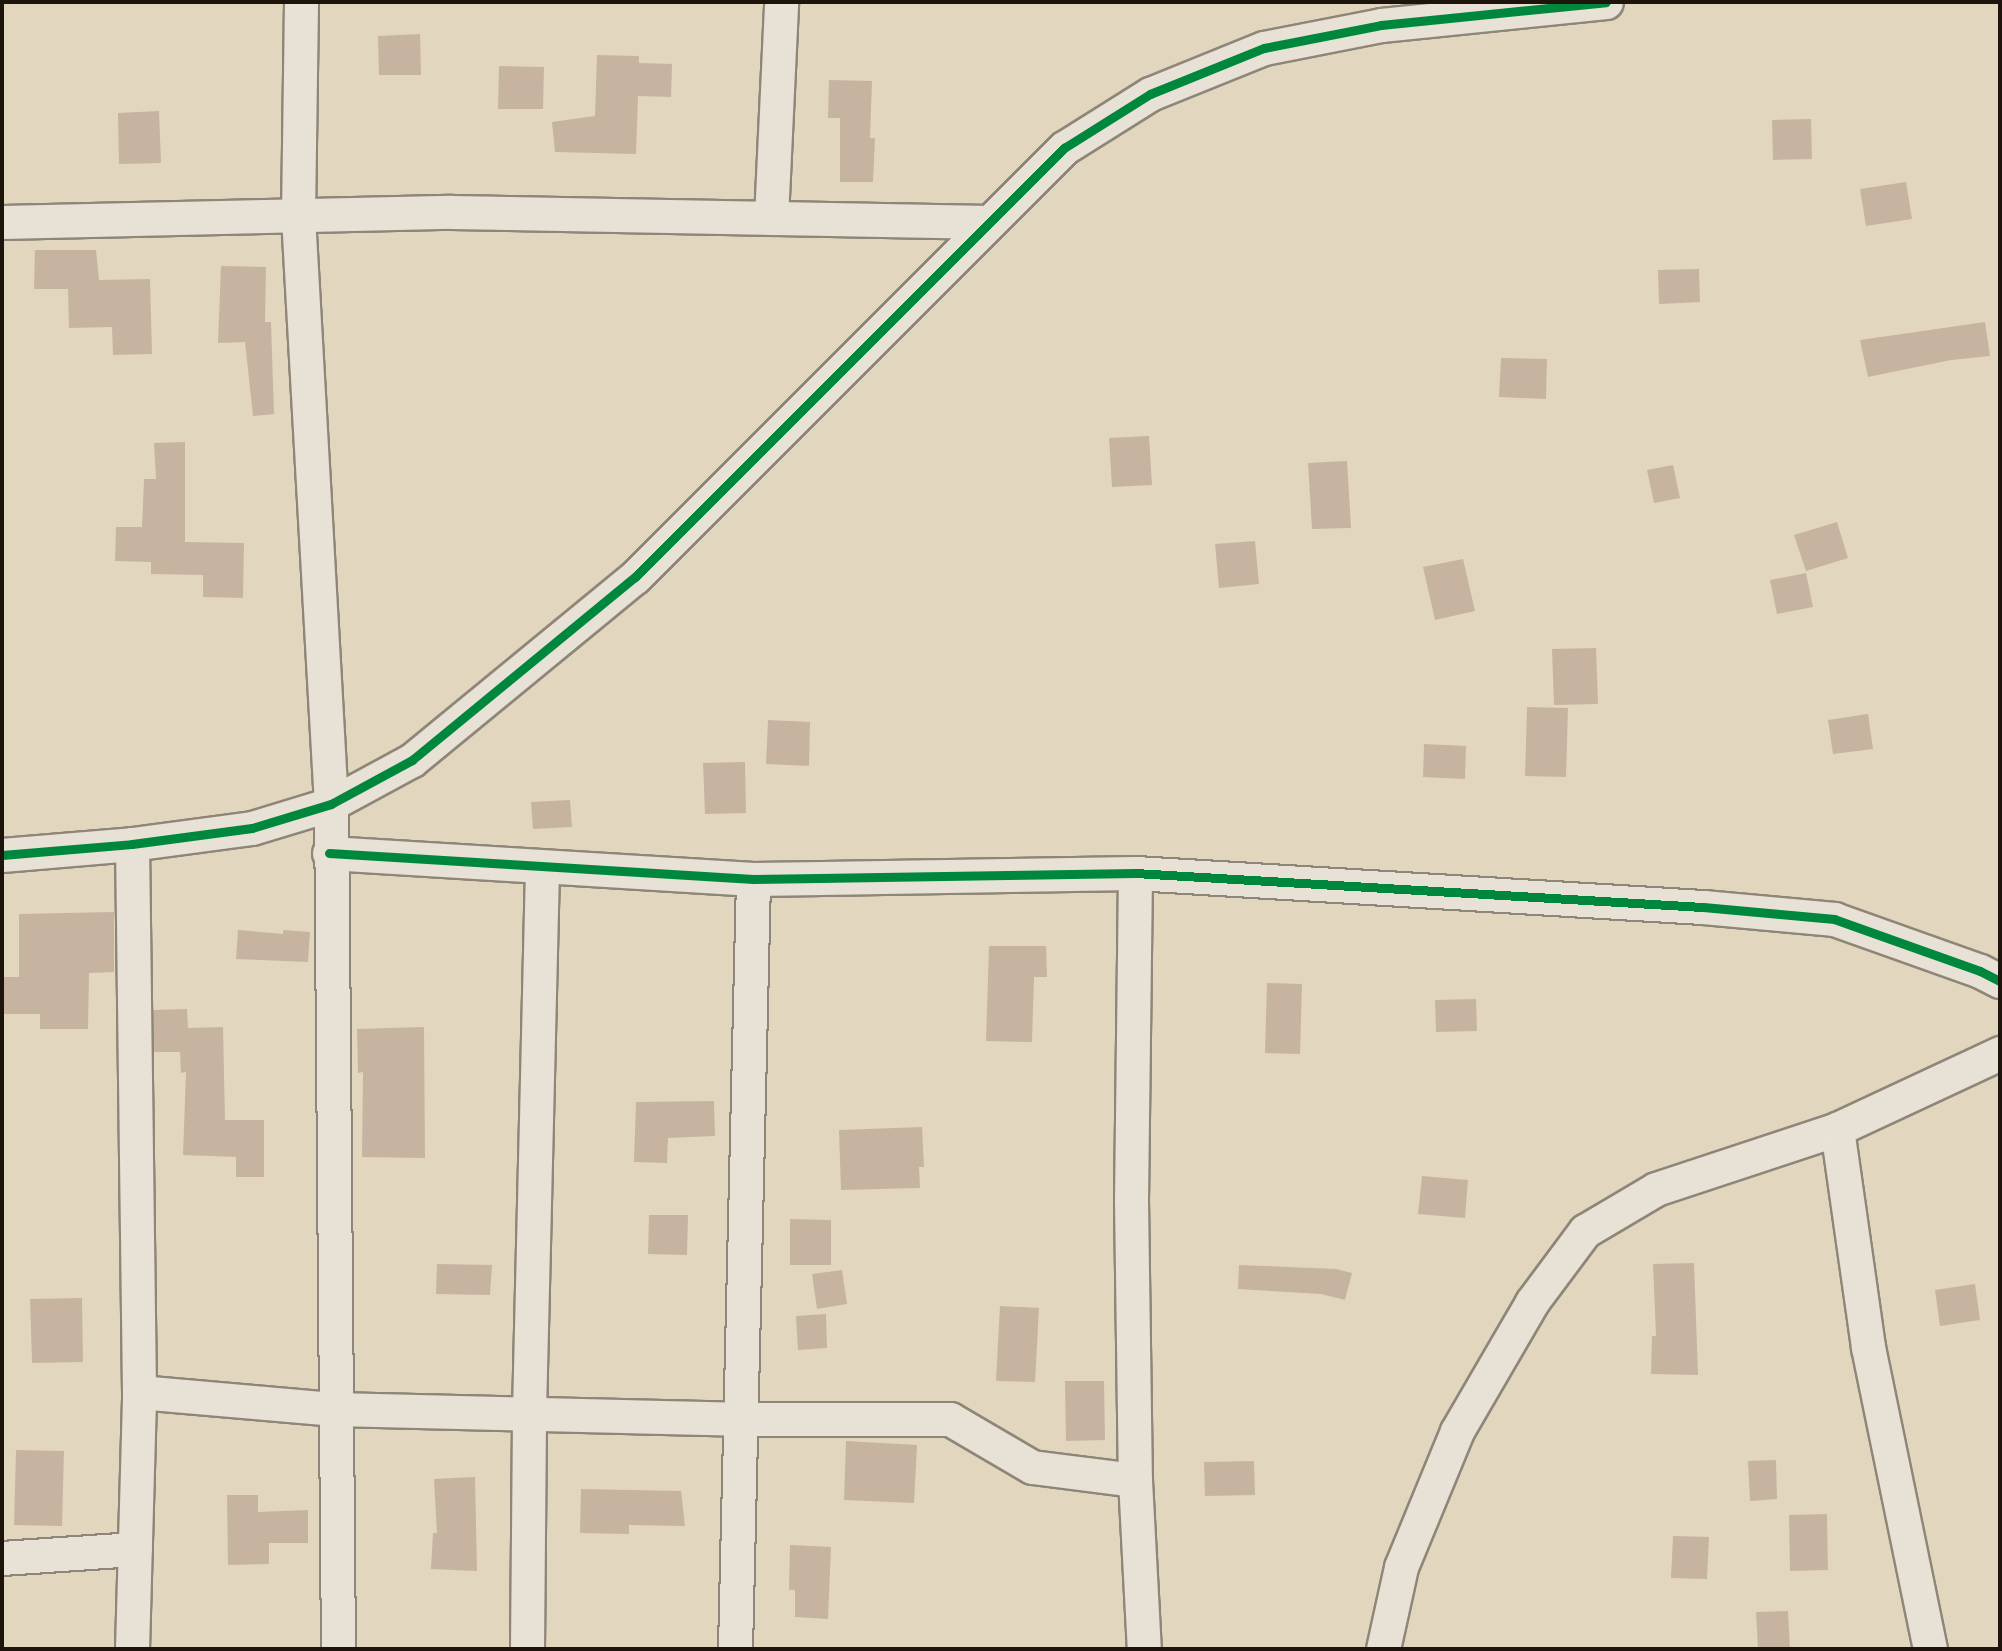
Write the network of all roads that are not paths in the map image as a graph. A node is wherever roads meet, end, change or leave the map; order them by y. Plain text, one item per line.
1 (301, 2) edge
2 (781, 2) edge
3 (1606, 2) edge
4 (298, 216) junction
5 (771, 218) junction
6 (2, 222) edge
7 (990, 222) junction
8 (331, 804) junction
9 (132, 844) junction
10 (329, 853) junction
11 (2, 855) edge
12 (542, 869) junction
13 (1135, 873) junction
14 (752, 879) junction
15 (2000, 981) edge
16 (2000, 1053) edge
17 (1837, 1129) junction
18 (139, 1392) junction
19 (335, 1409) junction
20 (529, 1412) junction
21 (738, 1419) junction
22 (1135, 1480) junction
23 (135, 1549) junction
24 (2, 1558) edge
25 (132, 1649) edge
26 (338, 1649) edge
27 (527, 1649) edge
28 (735, 1649) edge
29 (1144, 1649) edge
30 (1383, 1649) edge
31 (1930, 1649) edge

1 - 4 street
2 - 5 street
3 - 7 street
4 - 5 street
4 - 6 street
4 - 8 street
5 - 7 street
7 - 8 street
8 - 9 street
8 - 10 street
9 - 11 street
9 - 18 street
10 - 12 street
10 - 19 street
12 - 14 street
12 - 20 street
13 - 14 street
13 - 15 street
13 - 22 street
14 - 21 street
16 - 17 street
17 - 30 street
17 - 31 street
18 - 19 street
18 - 23 street
19 - 20 street
19 - 26 street
20 - 21 street
20 - 27 street
21 - 22 street
21 - 28 street
22 - 29 street
23 - 24 street
23 - 25 street

